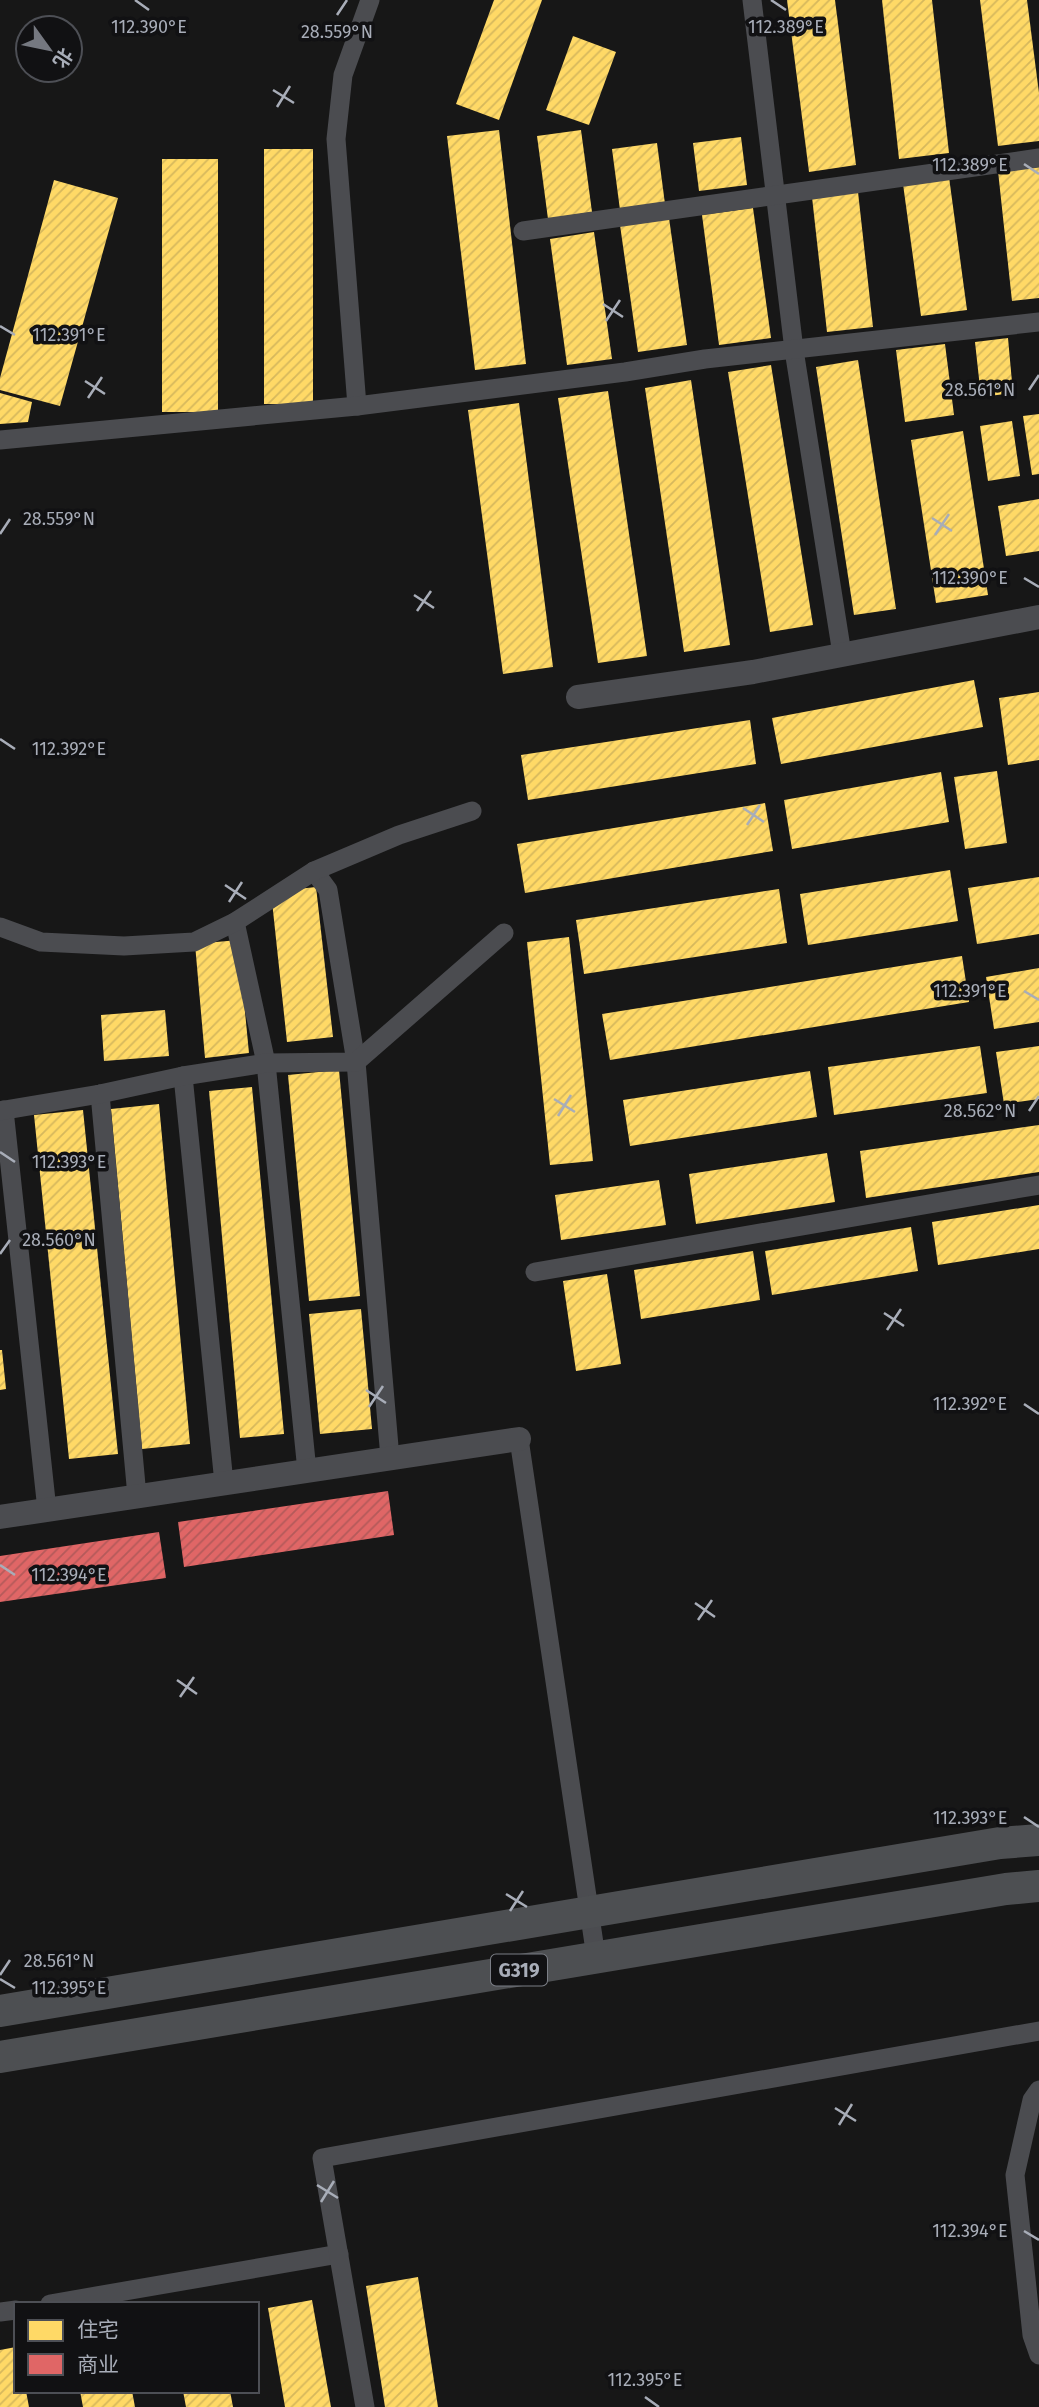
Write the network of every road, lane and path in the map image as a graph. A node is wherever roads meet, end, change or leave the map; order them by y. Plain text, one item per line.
1 (370, 0) edge
2 (752, 0) edge
3 (1039, 158) edge
4 (775, 196) junction
5 (523, 231) dead end
6 (1039, 322) edge
7 (794, 350) junction
8 (357, 406) junction
9 (0, 440) edge
10 (1039, 617) edge
11 (842, 654) junction
12 (578, 697) dead end
13 (472, 811) dead end
14 (314, 871) junction
15 (235, 922) junction
16 (0, 927) edge
17 (504, 933) dead end
18 (356, 1062) junction
19 (266, 1063) junction
20 (183, 1076) junction
21 (100, 1094) junction
22 (2, 1111) edge
23 (1039, 1185) edge
24 (535, 1272) dead end
25 (519, 1439) joint
26 (390, 1458) junction
27 (307, 1471) junction
28 (225, 1483) junction
29 (137, 1496) junction
30 (47, 1510) junction
31 (0, 1517) edge
32 (1039, 1840) edge
33 (1039, 1886) edge
34 (590, 1912) junction
35 (596, 1957) junction
36 (0, 2011) edge
37 (1039, 2031) edge
38 (0, 2056) edge
39 (1039, 2090) edge
40 (339, 2254) junction
41 (62, 2302) edge
42 (1039, 2356) edge
43 (365, 2407) edge

1 - 8 street
2 - 4 street
3 - 4 street
4 - 5 street
4 - 7 street
6 - 7 street
7 - 8 street
7 - 11 street
8 - 9 street
10 - 11 street
11 - 12 street
13 - 14 street
14 - 15 street
14 - 18 street
15 - 16 street
15 - 19 street
17 - 18 street
18 - 19 street
18 - 26 street
19 - 20 street
19 - 27 street
20 - 21 street
20 - 28 street
21 - 22 street
21 - 29 street
22 - 30 street
23 - 24 street
25 - 26 street
25 - 34 street
26 - 27 street
27 - 28 street
28 - 29 street
29 - 30 street
30 - 31 street
32 - 34 main road, G319
33 - 35 main road, G319
34 - 35 street
34 - 36 main road, G319
35 - 38 main road, G319
37 - 40 street
39 - 42 street
40 - 41 street
40 - 43 street

